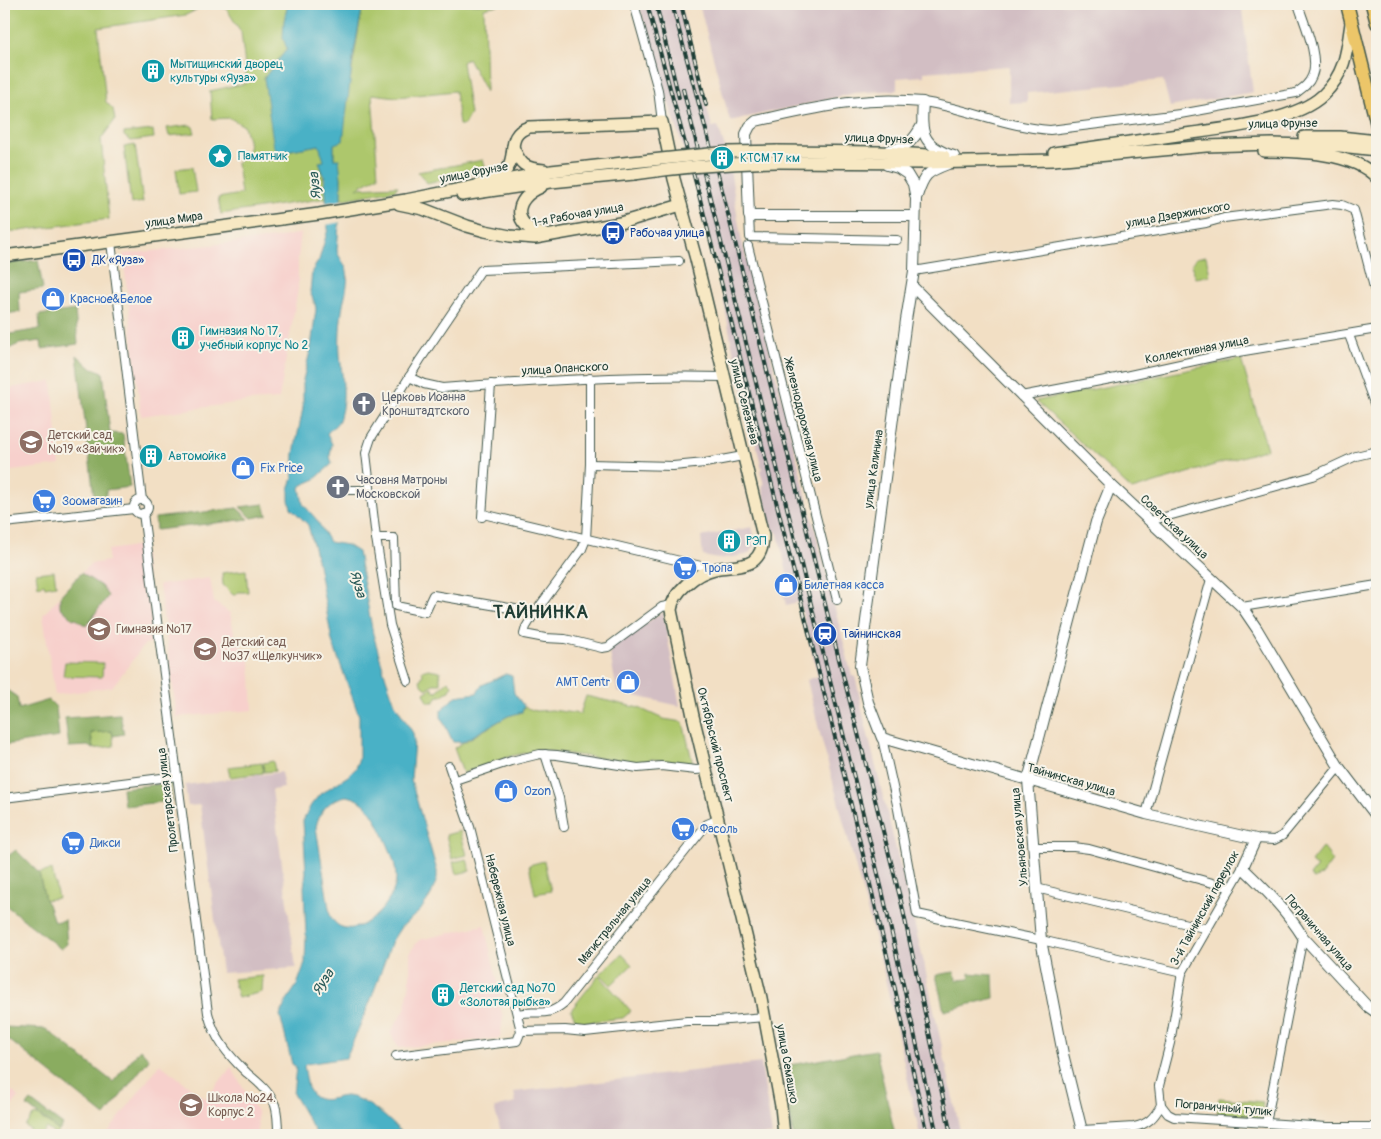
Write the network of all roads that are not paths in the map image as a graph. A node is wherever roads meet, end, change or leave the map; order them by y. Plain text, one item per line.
1 (634, 4) edge
2 (1298, 4) edge
3 (1347, 4) edge
4 (1372, 4) edge
5 (1351, 21) junction
6 (1377, 23) edge
7 (923, 102) junction
8 (662, 122) junction
9 (922, 125) junction
10 (1377, 125) edge
11 (1340, 141) junction
12 (1377, 141) edge
13 (513, 147) junction
14 (1377, 150) edge
15 (777, 156) junction
16 (1054, 156) junction
17 (879, 157) junction
18 (952, 159) junction
19 (551, 177) junction
20 (1377, 178) edge
21 (476, 186) junction
22 (420, 197) junction
23 (916, 199) junction
24 (392, 203) junction
25 (681, 205) junction
26 (348, 210) joint
27 (749, 216) junction
28 (915, 216) junction
29 (548, 235) junction
30 (897, 240) dead end
31 (111, 242) junction
32 (748, 246) dead end
33 (4, 256) edge
34 (680, 260) dead end
35 (914, 271) junction
36 (913, 287) junction
37 (1377, 299) edge
38 (1377, 329) edge
39 (1349, 335) junction
40 (409, 377) junction
41 (724, 377) junction
42 (590, 378) junction
43 (491, 384) junction
44 (1021, 396) junction
45 (1377, 411) edge
46 (1377, 451) edge
47 (743, 456) junction
48 (590, 464) junction
49 (1111, 485) junction
50 (349, 490) dead end
51 (370, 490) junction
52 (142, 500) junction
53 (134, 509) junction
54 (143, 514) junction
55 (1150, 521) junction
56 (4, 523) edge
57 (376, 538) junction
58 (586, 539) junction
59 (706, 573) junction
60 (1211, 579) junction
61 (1377, 585) edge
62 (836, 600) dead end
63 (672, 605) junction
64 (1242, 607) junction
65 (534, 614) junction
66 (408, 681) dead end
67 (882, 738) junction
68 (545, 754) junction
69 (449, 766) dead end
70 (1340, 767) junction
71 (707, 769) junction
72 (177, 776) junction
73 (455, 780) junction
74 (1028, 780) junction
75 (4, 798) edge
76 (1146, 814) junction
77 (1377, 817) edge
78 (719, 819) junction
79 (564, 827) dead end
80 (1256, 839) junction
81 (1034, 847) junction
82 (1243, 866) junction
83 (1036, 888) junction
84 (1231, 888) junction
85 (1208, 929) junction
86 (1303, 937) junction
87 (1041, 940) junction
88 (1182, 973) junction
89 (761, 998) joint
90 (1377, 1013) edge
91 (517, 1014) junction
92 (765, 1016) junction
93 (520, 1032) junction
94 (396, 1056) dead end
95 (1161, 1106) junction
96 (1266, 1123) junction
97 (1327, 1127) junction
98 (1377, 1127) edge
99 (1082, 1132) edge
100 (278, 1135) edge
101 (784, 1135) edge
102 (1327, 1135) edge

1 - 8 street
2 - 7 street
3 - 5 highway
4 - 6 highway
5 - 10 highway
5 - 16 main road
7 - 9 street
7 - 27 street
8 - 13 main road
8 - 25 main road, улица Селезнёва
9 - 17 street
9 - 18 street
11 - 12 main road
11 - 14 main road
11 - 16 main road, улица Фрунзе
13 - 19 main road
13 - 21 main road
15 - 17 main road, улица Фрунзе
15 - 19 main road, улица Фрунзе, bridge
15 - 19 main road, улица Фрунзе, bridge
16 - 18 main road, улица Фрунзе
16 - 20 main road
17 - 18 main road, улица Фрунзе
17 - 23 street
18 - 23 street
19 - 21 main road, улица Фрунзе
19 - 22 main road, улица Фрунзе
19 - 29 main road
21 - 22 main road, улица Фрунзе
22 - 24 main road, улица Фрунзе
23 - 28 street, улица Калинина
24 - 26 main road, улица Фрунзе
24 - 29 main road, 1-я Рабочая улица
25 - 29 main road, 1-я Рабочая улица
25 - 41 main road, улица Селезнёва
26 - 31 main road, улица Мира
27 - 28 street
27 - 30 street
28 - 35 street, улица Калинина
31 - 33 main road, улица Мира
31 - 52 street
32 - 62 street, Железнодорожная улица
34 - 40 street
35 - 36 street, улица Калинина
35 - 37 street, улица Дзержинского
36 - 44 street, Советская улица
36 - 67 street, улица Калинина
38 - 39 street, Коллективная улица
39 - 44 street, Коллективная улица
39 - 45 street
40 - 43 street, улица Опанского
40 - 51 street
41 - 42 street, улица Опанского
41 - 47 main road, улица Селезнёва
42 - 43 street, улица Опанского
42 - 48 street
43 - 58 street
44 - 49 street, Советская улица
46 - 55 street
47 - 48 street
47 - 59 main road, улица Селезнёва
48 - 58 street
49 - 55 street, Советская улица
49 - 74 street, Ульяновская улица
50 - 51 street
51 - 57 street
52 - 53 street
52 - 54 street
53 - 54 street
53 - 56 street
54 - 72 street, Пролетарская улица
55 - 60 street, Советская улица
57 - 65 street
57 - 66 street
58 - 59 street
58 - 65 street
59 - 63 main road
60 - 64 street, Советская улица
60 - 76 street
61 - 64 street
63 - 65 street
63 - 71 main road, Октябрьский проспект
64 - 70 street, Советская улица
67 - 74 street, Тайнинская улица
67 - 87 street
68 - 71 street
68 - 73 street
68 - 79 street
69 - 73 street, Набережная улица
70 - 77 street, Советская улица
70 - 80 street
71 - 78 main road, Октябрьский проспект
72 - 75 street
72 - 100 street, Пролетарская улица
73 - 91 street, Набережная улица
74 - 76 street, Тайнинская улица
74 - 81 street, Ульяновская улица
76 - 80 street, Тайнинская улица
78 - 89 main road, Октябрьский проспект
78 - 91 street, Магистральная улица
80 - 82 street, 3-й Тайнинский переулок
81 - 83 street, Ульяновская улица
81 - 84 street
82 - 84 street, 3-й Тайнинский переулок
82 - 86 street, Пограничная улица
83 - 85 street
83 - 87 street, Ульяновская улица
84 - 85 street, 3-й Тайнинский переулок
85 - 88 street, 3-й Тайнинский переулок
86 - 90 street, Пограничная улица
86 - 96 street
87 - 88 street
87 - 99 street, Ульяновская улица
88 - 95 street, 3-й Тайнинский переулок
89 - 92 main road, улица Семашко
91 - 93 street, Набережная улица
92 - 93 street
92 - 101 main road, улица Семашко
93 - 94 street, Набережная улица
95 - 96 street, Пограничный тупик
95 - 99 street, Пограничный тупик
96 - 97 street, Пограничный тупик
97 - 98 street, Пограничный тупик
97 - 102 street

